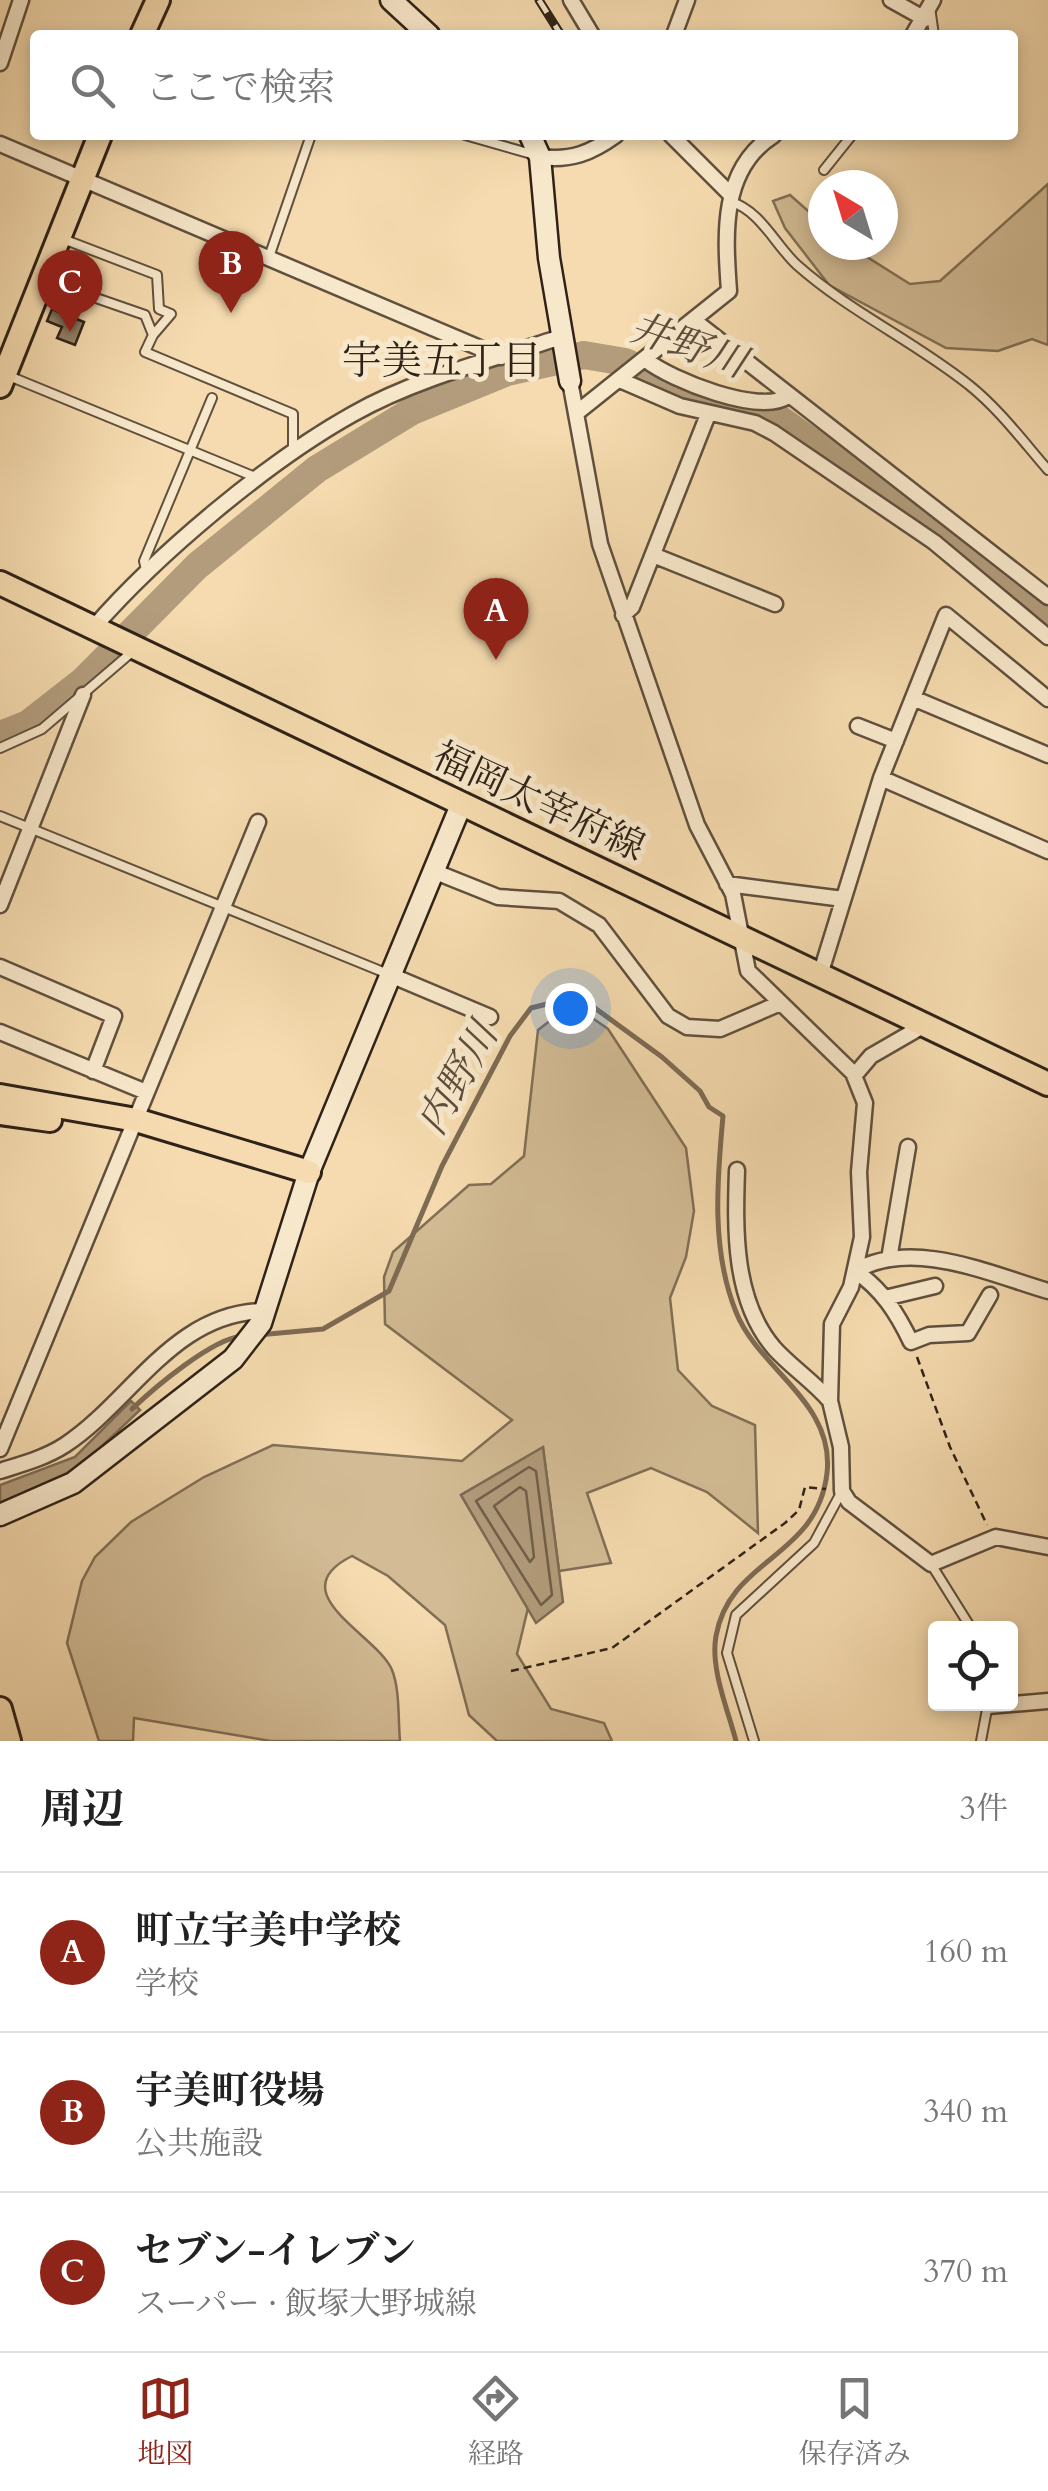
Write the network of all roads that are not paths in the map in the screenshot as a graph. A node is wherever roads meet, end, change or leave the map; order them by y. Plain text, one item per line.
1 (21, 0) edge
2 (158, 0) edge
3 (392, 0) edge
4 (571, 0) edge
5 (687, 0) edge
6 (891, 0) edge
7 (929, 9) edge
8 (144, 30) edge
9 (423, 30) edge
10 (589, 30) edge
11 (676, 30) edge
12 (0, 64) edge
13 (98, 140) edge
14 (309, 140) edge
15 (483, 140) edge
16 (532, 140) edge
17 (609, 140) edge
18 (676, 140) edge
19 (769, 140) edge
20 (848, 140) edge
21 (0, 144) edge
22 (540, 156) junction
23 (824, 170) dead end
24 (82, 179) junction
25 (731, 198) junction
26 (59, 238) junction
27 (268, 256) junction
28 (42, 279) junction
29 (696, 322) junction
30 (153, 335) junction
31 (561, 337) junction
32 (501, 357) junction
33 (646, 360) junction
34 (2, 377) edge
35 (570, 380) joint
36 (620, 380) junction
37 (788, 396) junction
38 (212, 398) dead end
39 (579, 412) junction
40 (707, 417) dead end
41 (190, 451) junction
42 (293, 454) junction
43 (1048, 470) edge
44 (260, 480) junction
45 (652, 555) junction
46 (147, 574) junction
47 (0, 583) edge
48 (1048, 597) edge
49 (775, 604) dead end
50 (623, 615) junction
51 (98, 628) junction
52 (1048, 637) edge
53 (136, 648) junction
54 (83, 695) junction
55 (913, 698) junction
56 (1048, 700) edge
57 (858, 726) dead end
58 (896, 741) junction
59 (0, 748) edge
60 (1048, 754) edge
61 (881, 778) junction
62 (461, 805) junction
63 (0, 816) edge
64 (258, 822) dead end
65 (30, 829) junction
66 (1048, 851) edge
67 (433, 871) junction
68 (727, 884) junction
69 (843, 899) junction
70 (0, 904) edge
71 (224, 905) junction
72 (746, 940) junction
73 (0, 968) edge
74 (388, 974) junction
75 (820, 975) junction
76 (778, 1004) junction
77 (490, 1017) dead end
78 (920, 1023) junction
79 (0, 1032) edge
80 (92, 1071) junction
81 (854, 1076) junction
82 (1048, 1084) edge
83 (146, 1092) junction
84 (0, 1096) edge
85 (0, 1114) edge
86 (133, 1125) junction
87 (908, 1147) dead end
88 (737, 1170) dead end
89 (308, 1172) junction
90 (889, 1259) junction
91 (855, 1271) junction
92 (935, 1286) dead end
93 (1048, 1290) edge
94 (990, 1295) dead end
95 (885, 1298) junction
96 (263, 1317) junction
97 (830, 1400) junction
98 (0, 1448) edge
99 (0, 1471) edge
100 (842, 1491) junction
101 (0, 1516) edge
102 (1048, 1546) edge
103 (931, 1564) junction
104 (967, 1621) edge
105 (1048, 1701) edge
106 (1018, 1703) edge
107 (0, 1708) edge
108 (987, 1711) edge
109 (9, 1741) edge
110 (754, 1741) edge
111 (980, 1741) edge

1 - 12 street
2 - 8 main road
3 - 9 street
4 - 10 street
5 - 11 street
6 - 7 street
13 - 24 main road
14 - 27 lane
15 - 22 lane
16 - 22 street
17 - 22 street
18 - 25 street
19 - 25 street
20 - 23 lane
21 - 24 street
22 - 31 street
24 - 26 main road
24 - 27 street
25 - 29 street
25 - 43 lane
26 - 28 main road
26 - 30 lane
27 - 32 street
28 - 30 lane
28 - 34 main road
29 - 33 street
29 - 37 street
30 - 42 lane
31 - 32 street
31 - 35 street
32 - 42 street
33 - 36 street
33 - 37 street
34 - 41 lane
35 - 39 street
36 - 39 street
36 - 52 street
37 - 48 street
38 - 41 lane
39 - 50 street
40 - 45 street
41 - 44 lane
41 - 46 lane
42 - 44 street
44 - 46 street
45 - 49 street
45 - 50 street
46 - 51 street
47 - 51 main road, 福岡太宰府線
50 - 68 street
51 - 53 main road, 福岡太宰府線
53 - 54 lane
53 - 62 main road, 福岡太宰府線
54 - 59 lane
54 - 65 street
55 - 56 street
55 - 58 street
55 - 60 street
57 - 58 street
58 - 61 street
61 - 66 street
61 - 69 street
62 - 67 street
62 - 72 main road, 福岡太宰府線
63 - 65 lane
64 - 71 street
65 - 70 street
65 - 71 lane
67 - 74 street
67 - 76 street
68 - 69 street
68 - 72 street
69 - 75 street
71 - 74 lane
71 - 83 street
72 - 75 main road, 福岡太宰府線
72 - 76 street
73 - 80 street
74 - 77 street
74 - 89 street
75 - 78 main road, 福岡太宰府線
76 - 81 street
78 - 81 street
78 - 82 main road, 福岡太宰府線
79 - 80 street
80 - 83 street
81 - 91 street
83 - 86 street
84 - 86 main road
85 - 86 main road
86 - 89 main road
86 - 98 street
87 - 90 street
88 - 97 street
89 - 96 street
90 - 91 street
90 - 93 street
91 - 95 street
91 - 97 street
92 - 95 street
94 - 95 street
96 - 99 street
96 - 101 street
97 - 100 street
100 - 103 street
100 - 110 lane
102 - 103 street
103 - 104 lane
105 - 106 street
107 - 109 main road
108 - 111 lane

